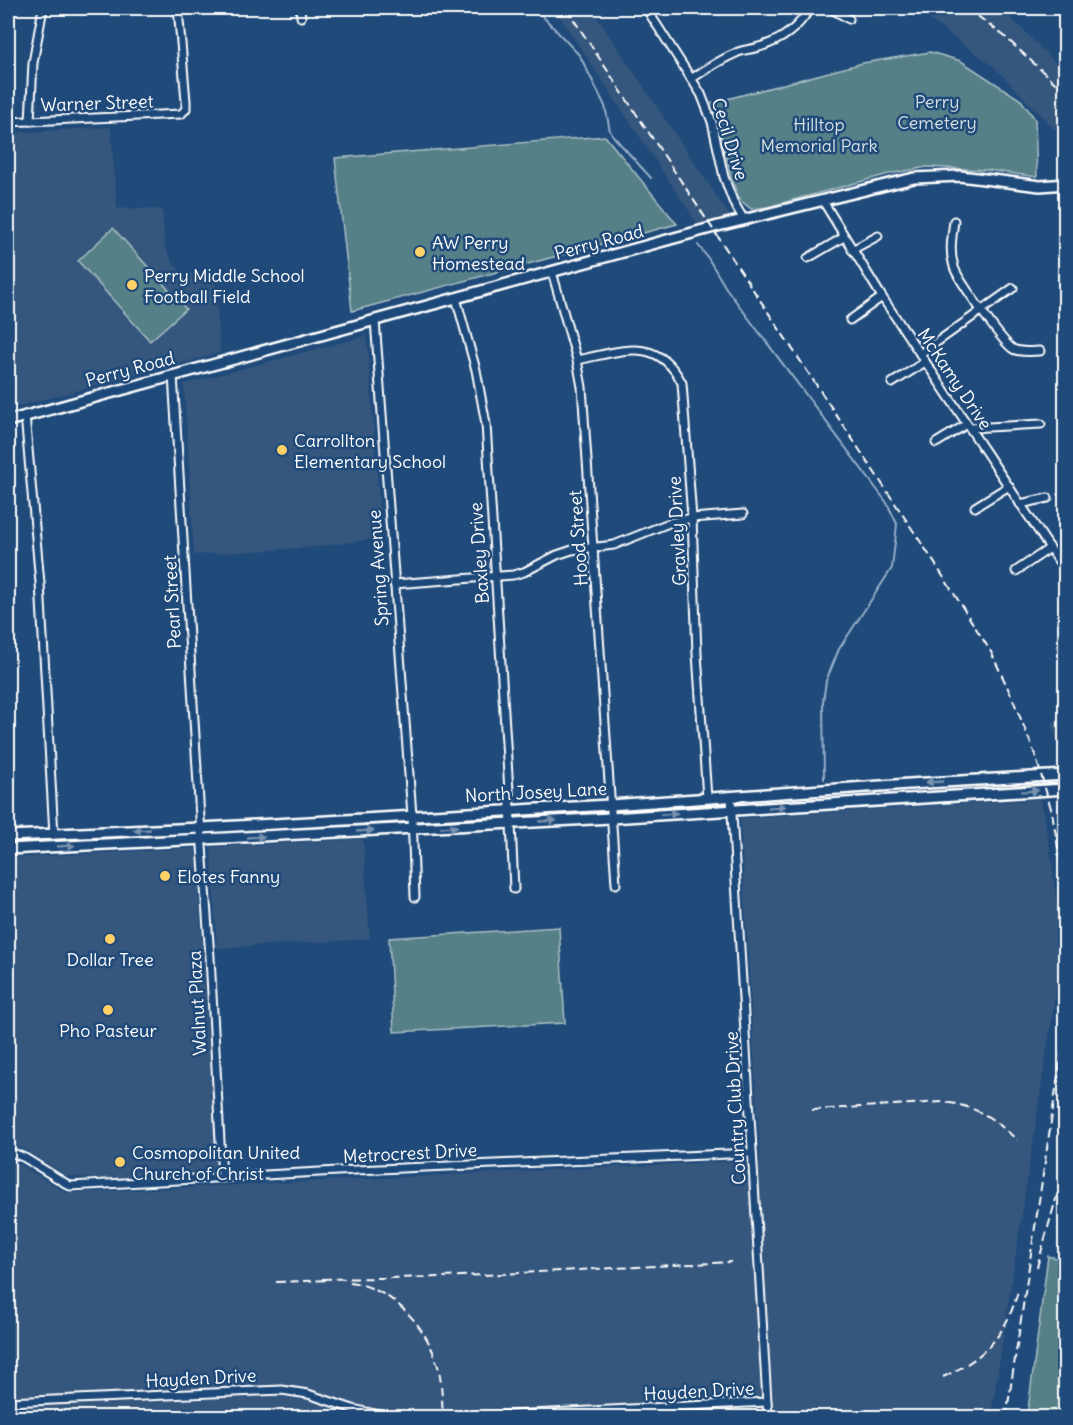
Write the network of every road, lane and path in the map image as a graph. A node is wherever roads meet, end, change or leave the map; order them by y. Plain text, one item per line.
1 (43, 8) edge
2 (178, 8) edge
3 (300, 8) edge
4 (646, 8) edge
5 (810, 8) edge
6 (830, 8) edge
7 (301, 17) dead end
8 (849, 19) dead end
9 (691, 79) junction
10 (30, 121) junction
11 (8, 122) edge
12 (1065, 185) edge
13 (823, 201) junction
14 (744, 220) junction
15 (954, 221) dead end
16 (878, 236) dead end
17 (844, 237) junction
18 (852, 250) junction
19 (808, 258) dead end
20 (552, 272) junction
21 (1013, 288) dead end
22 (882, 297) junction
23 (456, 298) junction
24 (983, 310) junction
25 (375, 320) junction
26 (850, 320) dead end
27 (1040, 351) dead end
28 (920, 354) junction
29 (577, 360) junction
30 (926, 362) junction
31 (173, 375) junction
32 (892, 383) dead end
33 (25, 416) junction
34 (8, 421) edge
35 (1041, 424) dead end
36 (968, 426) junction
37 (936, 443) dead end
38 (1009, 486) junction
39 (1048, 498) dead end
40 (1020, 504) junction
41 (975, 507) dead end
42 (743, 514) dead end
43 (692, 518) junction
44 (594, 547) junction
45 (1050, 548) junction
46 (1016, 571) dead end
47 (1065, 572) edge
48 (495, 576) junction
49 (394, 584) junction
50 (1065, 775) edge
51 (1065, 789) edge
52 (731, 797) junction
53 (707, 798) junction
54 (610, 805) junction
55 (511, 810) junction
56 (732, 810) junction
57 (412, 815) junction
58 (611, 818) junction
59 (512, 823) junction
60 (201, 828) junction
61 (412, 829) junction
62 (54, 835) junction
63 (8, 836) edge
64 (202, 840) junction
65 (8, 849) edge
66 (616, 884) dead end
67 (514, 889) dead end
68 (415, 897) dead end
69 (8, 1151) edge
70 (752, 1153) junction
71 (222, 1178) junction
72 (8, 1402) edge
73 (767, 1402) junction
74 (393, 1418) edge
75 (452, 1418) edge
76 (768, 1418) edge

1 - 10 street
2 - 10 street, Warner Street
3 - 7 street
4 - 9 street, Cecil Drive
5 - 9 street
6 - 8 street
9 - 14 street, Cecil Drive
10 - 11 street, Warner Street
12 - 13 main road, Perry Road
13 - 14 main road, Perry Road
13 - 17 street, McKamy Drive
14 - 20 main road, Perry Road
15 - 24 street
16 - 18 street
17 - 18 street, McKamy Drive
17 - 19 street
18 - 22 street, McKamy Drive
20 - 23 main road, Perry Road
20 - 29 street, Hood Street
21 - 24 street
22 - 26 street
22 - 28 street, McKamy Drive
23 - 25 main road, Perry Road
23 - 48 street, Baxley Drive
24 - 27 street
24 - 28 street
25 - 31 main road, Perry Road
25 - 49 street, Spring Avenue
28 - 30 street, McKamy Drive
29 - 43 street, Gravley Drive
29 - 44 street, Hood Street
30 - 32 street
30 - 36 street, McKamy Drive
31 - 33 main road, Perry Road
31 - 60 street, Pearl Street
33 - 34 main road, Perry Road
33 - 62 street
35 - 36 street
36 - 37 street
36 - 38 street, McKamy Drive
38 - 40 street, McKamy Drive
38 - 41 street
39 - 40 street
40 - 45 street, McKamy Drive
42 - 43 street
43 - 44 street
43 - 53 street, Gravley Drive
44 - 48 street
44 - 54 street, Hood Street
45 - 46 street
45 - 47 street, McKamy Drive
48 - 49 street
48 - 55 street, Baxley Drive
49 - 57 street, Spring Avenue
50 -> 52 main road, North Josey Lane
56 -> 51 main road, North Josey Lane
52 - 53 main road, North Josey Lane
52 - 56 street, Country Club Drive
53 - 54 main road, North Josey Lane
54 - 55 main road, North Josey Lane
54 - 58 street, Hood Street
55 - 57 main road, North Josey Lane
55 - 59 street, Baxley Drive
58 -> 56 main road, North Josey Lane
56 - 70 street, Country Club Drive
57 - 60 main road, North Josey Lane
57 - 61 street, Spring Avenue
59 -> 58 main road, North Josey Lane
58 - 66 street, Hood Street
61 -> 59 main road, North Josey Lane
59 - 67 street, Baxley Drive
60 -> 62 main road, North Josey Lane
60 - 64 street, Walnut Plaza
64 -> 61 main road, North Josey Lane
61 - 68 street, Spring Avenue
62 - 63 main road, North Josey Lane
65 -> 64 main road, North Josey Lane
64 - 71 street, Walnut Plaza
69 - 71 street, Metrocrest Drive
70 - 71 street, Metrocrest Drive
70 - 73 street, Country Club Drive
72 - 74 street, Hayden Drive
73 - 75 street, Hayden Drive
73 - 76 street, Country Club Drive

